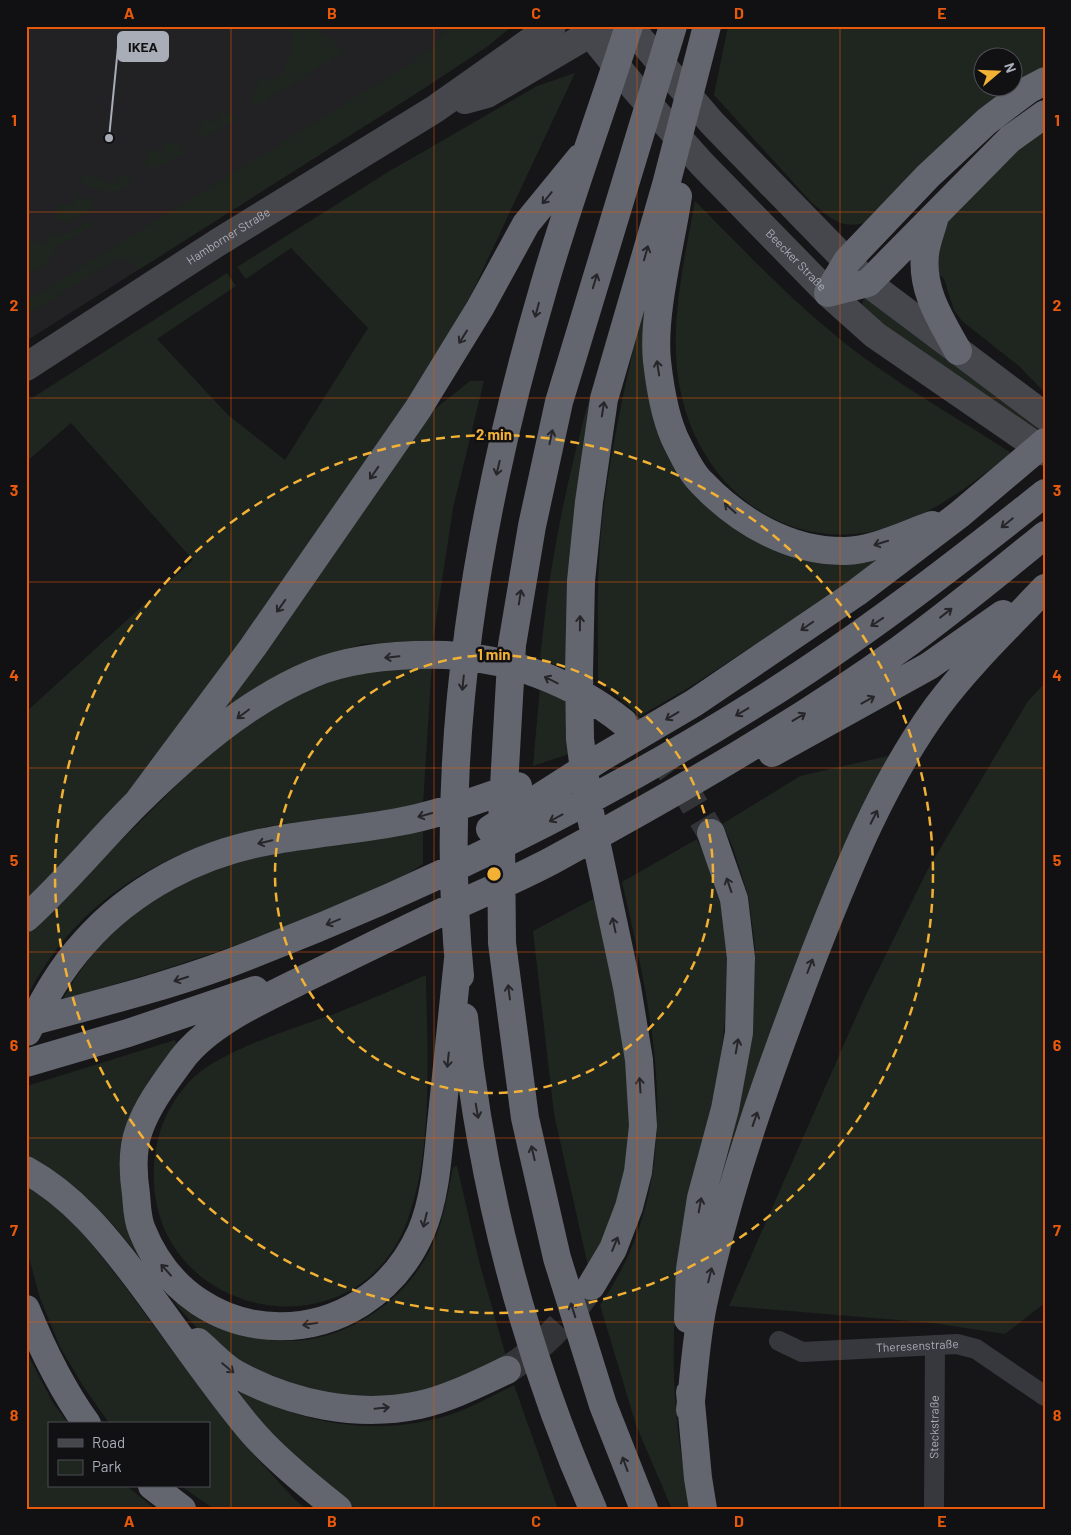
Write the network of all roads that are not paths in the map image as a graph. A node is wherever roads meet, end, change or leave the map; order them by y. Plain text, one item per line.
1 (552, 26) edge
2 (629, 26) edge
3 (673, 26) edge
4 (707, 26) edge
5 (592, 29) edge
6 (1045, 81) edge
7 (434, 109) junction
8 (1045, 114) edge
9 (589, 147) junction
10 (672, 192) junction
11 (936, 214) junction
12 (847, 261) junction
13 (868, 283) junction
14 (828, 293) junction
15 (958, 351) junction
16 (26, 367) edge
17 (1045, 416) edge
18 (1045, 442) edge
19 (1045, 452) edge
20 (1045, 492) edge
21 (960, 514) junction
22 (1045, 535) edge
23 (1045, 587) edge
24 (623, 722) tunnel mouth
25 (604, 756) junction
26 (137, 803) junction
27 (637, 814) junction
28 (711, 833) tunnel mouth
29 (378, 904) junction
30 (26, 918) edge
31 (398, 932) junction
32 (458, 959) junction
33 (26, 1024) edge
34 (26, 1034) edge
35 (26, 1063) edge
36 (26, 1170) edge
37 (592, 1286) tunnel mouth
38 (26, 1309) edge
39 (164, 1314) junction
40 (779, 1342) dead end
41 (935, 1344) junction
42 (507, 1370) tunnel mouth
43 (1045, 1396) edge
44 (690, 1410) junction
45 (86, 1422) edge
46 (155, 1488) edge
47 (182, 1509) edge
48 (338, 1509) edge
49 (593, 1509) edge
50 (644, 1509) edge
51 (703, 1509) edge
52 (934, 1509) edge

1 - 7 street, Hamborner Straße
2 - 9 highway
2 - 12 street
50 -> 3 highway
4 - 10 highway
5 - 7 street, Hamborner Straße
5 - 14 street, Beecker Straße
6 - 12 highway
7 - 16 street, Hamborner Straße
8 - 11 highway
9 -> 26 highway
9 -> 32 highway
21 -> 10 highway
37 -> 10 highway
11 - 13 highway
11 - 15 highway
12 - 13 street
12 - 14 highway
13 - 14 highway
13 - 15 street
14 - 19 street, Beecker Straße
15 - 17 street
18 - 21 highway
20 -> 29 highway
21 -> 25 highway
27 -> 22 highway
27 -> 23 highway
44 -> 23 highway
24 -> 26 highway
25 - 29 highway
25 -> 34 highway
26 - 30 highway
27 - 31 highway
44 -> 28 highway
29 -> 33 highway
32 -> 31 highway
31 - 35 highway
32 -> 49 highway
36 - 39 highway
38 - 45 highway
39 -> 42 highway
39 - 48 highway
40 - 41 street, Theresenstraße
41 - 43 street, Theresenstraße
41 - 52 street, Steckstraße
44 - 51 highway
46 - 47 highway

